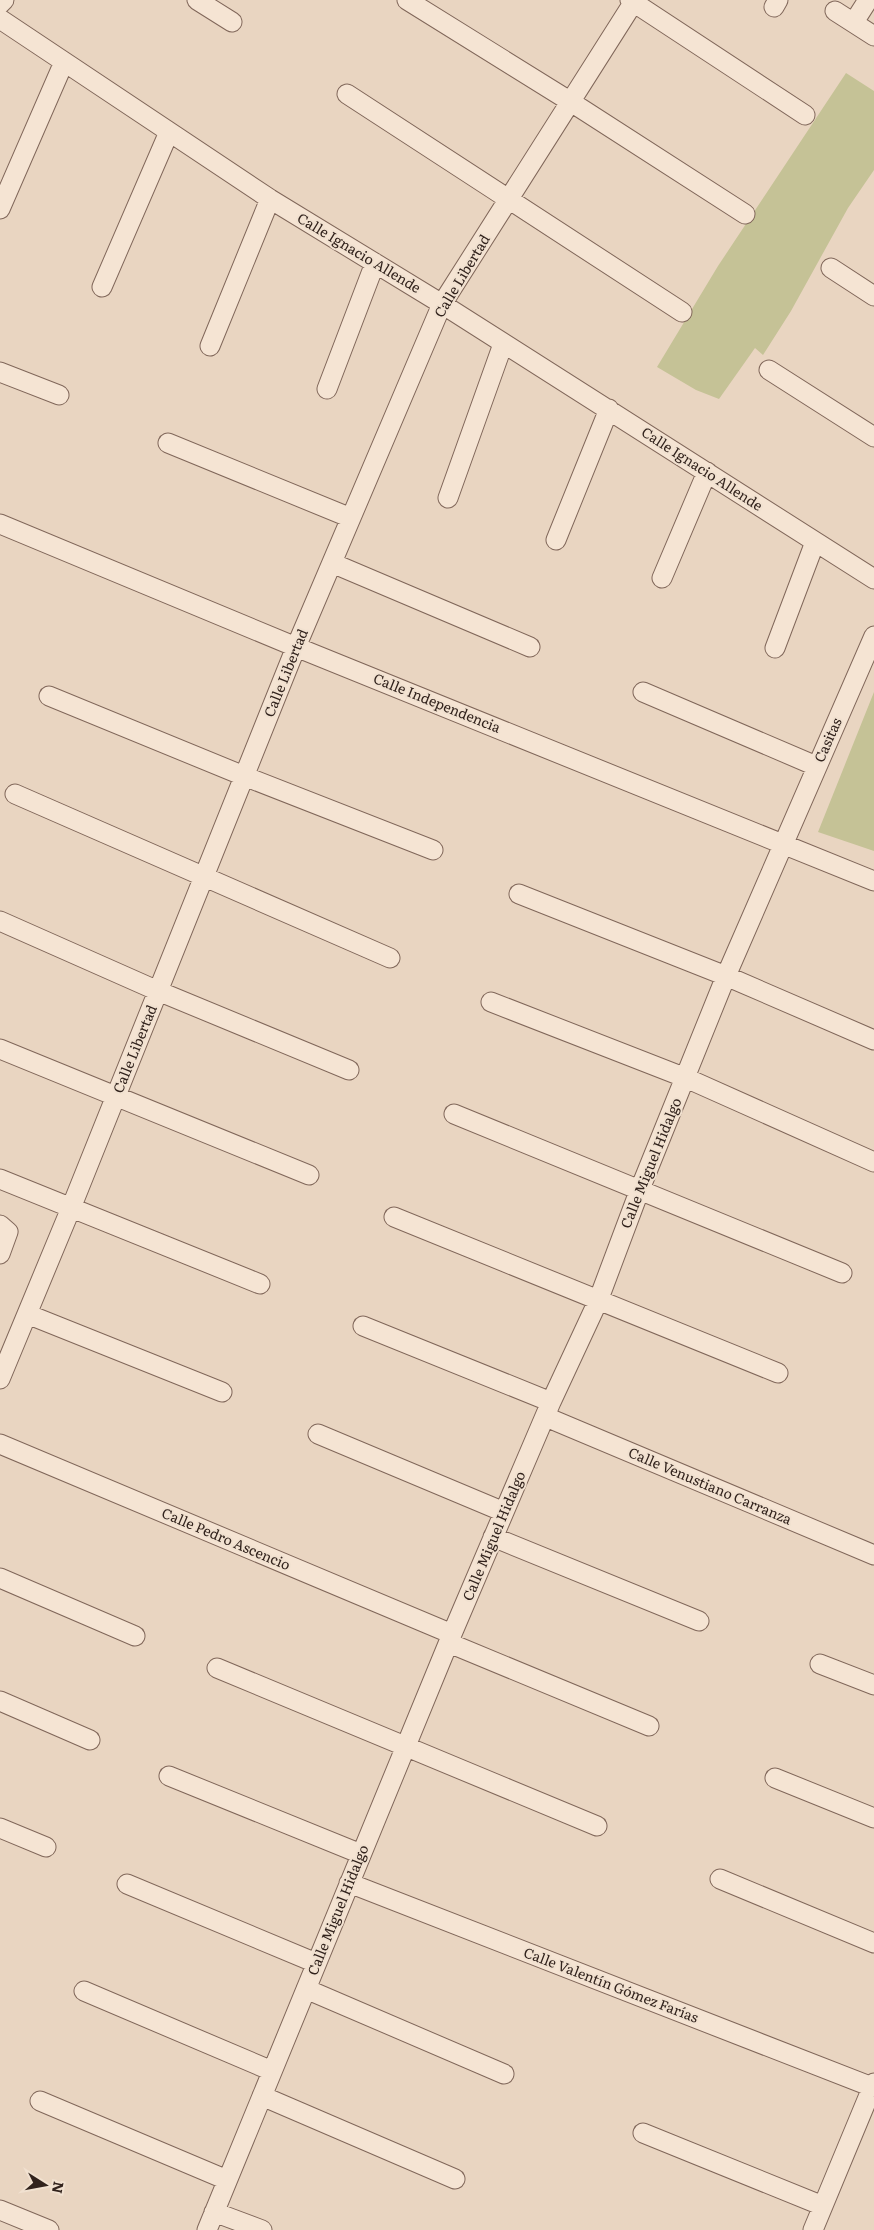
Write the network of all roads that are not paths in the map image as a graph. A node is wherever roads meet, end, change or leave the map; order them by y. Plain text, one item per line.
1 (4, 0) edge
2 (197, 0) edge
3 (407, 0) edge
4 (868, 0) edge
5 (633, 1) edge
6 (0, 4) edge
7 (835, 11) dead end
8 (0, 19) edge
9 (232, 22) dead end
10 (854, 22) junction
11 (874, 36) edge
12 (64, 62) junction
13 (347, 94) dead end
14 (570, 102) junction
15 (805, 116) dead end
16 (169, 132) junction
17 (270, 199) junction
18 (509, 199) junction
19 (0, 209) edge
20 (745, 214) dead end
21 (375, 263) junction
22 (831, 268) dead end
23 (102, 287) dead end
24 (874, 296) edge
25 (442, 304) junction
26 (682, 312) dead end
27 (503, 344) junction
28 (210, 346) dead end
29 (769, 370) dead end
30 (0, 372) edge
31 (327, 389) dead end
32 (59, 395) dead end
33 (609, 409) junction
34 (874, 437) edge
35 (168, 443) dead end
36 (708, 472) junction
37 (448, 498) dead end
38 (351, 518) junction
39 (0, 524) edge
40 (556, 540) dead end
41 (815, 542) junction
42 (332, 563) junction
43 (662, 578) dead end
44 (874, 579) edge
45 (874, 636) edge
46 (296, 647) junction
47 (530, 647) dead end
48 (775, 648) dead end
49 (643, 692) dead end
50 (49, 696) dead end
51 (816, 766) junction
52 (244, 776) junction
53 (15, 794) dead end
54 (782, 843) junction
55 (433, 850) dead end
56 (204, 877) junction
57 (874, 881) edge
58 (518, 894) dead end
59 (0, 922) edge
60 (390, 958) dead end
61 (726, 976) junction
62 (158, 991) junction
63 (491, 1002) dead end
64 (874, 1040) edge
65 (0, 1049) edge
66 (349, 1070) dead end
67 (686, 1078) junction
68 (116, 1097) junction
69 (454, 1114) dead end
70 (874, 1162) edge
71 (309, 1175) dead end
72 (0, 1179) edge
73 (640, 1189) junction
74 (71, 1208) junction
75 (394, 1217) dead end
76 (0, 1225) edge
77 (0, 1254) edge
78 (842, 1273) dead end
79 (260, 1284) dead end
80 (598, 1301) junction
81 (27, 1314) junction
82 (363, 1326) dead end
83 (778, 1373) dead end
84 (0, 1378) edge
85 (222, 1392) dead end
86 (548, 1410) junction
87 (318, 1434) dead end
88 (0, 1444) edge
89 (504, 1512) junction
90 (493, 1537) junction
91 (874, 1554) edge
92 (0, 1578) edge
93 (699, 1621) dead end
94 (135, 1636) dead end
95 (450, 1638) junction
96 (820, 1664) dead end
97 (217, 1668) dead end
98 (874, 1685) edge
99 (0, 1701) edge
100 (649, 1726) dead end
101 (90, 1740) dead end
102 (405, 1747) junction
103 (169, 1776) dead end
104 (774, 1778) dead end
105 (874, 1818) edge
106 (597, 1826) dead end
107 (0, 1828) edge
108 (46, 1847) dead end
109 (361, 1854) junction
110 (720, 1879) dead end
111 (350, 1883) junction
112 (127, 1884) dead end
113 (874, 1943) edge
114 (316, 1963) junction
115 (306, 1988) junction
116 (84, 1991) dead end
117 (272, 2071) junction
118 (504, 2074) dead end
119 (873, 2085) edge
120 (262, 2096) junction
121 (40, 2101) dead end
122 (643, 2133) dead end
123 (456, 2179) dead end
124 (227, 2180) junction
125 (823, 2206) junction
126 (0, 2210) edge
127 (214, 2212) junction
128 (49, 2230) edge
129 (206, 2230) edge
130 (262, 2230) edge
131 (814, 2230) edge

1 - 6 street
2 - 9 street
3 - 14 street
4 - 10 street
5 - 14 street, Calle Libertad
5 - 15 street
7 - 10 street
8 - 12 street, Calle Ignacio Allende
10 - 11 street
12 - 16 street, Calle Ignacio Allende
12 - 19 street
13 - 18 street
14 - 18 street, Calle Libertad
14 - 20 street
16 - 17 street, Calle Ignacio Allende
16 - 23 street
17 - 21 street, Calle Ignacio Allende
17 - 28 street
18 - 25 street, Calle Libertad
18 - 26 street
21 - 25 street, Calle Ignacio Allende
21 - 31 street
22 - 24 street
25 - 27 street, Calle Ignacio Allende
25 - 38 street, Calle Libertad
27 - 33 street, Calle Ignacio Allende
27 - 37 street
29 - 34 street
30 - 32 street
33 - 36 street, Calle Ignacio Allende
33 - 40 street
35 - 38 street
36 - 41 street, Calle Ignacio Allende
36 - 43 street
38 - 42 street, Calle Libertad
39 - 46 street, Calle Independencia
41 - 44 street, Calle Ignacio Allende
41 - 48 street
42 - 46 street, Calle Libertad
42 - 47 street
45 - 51 street, Casitas
46 - 52 street, Calle Libertad
46 - 54 street, Calle Independencia
49 - 51 street
50 - 52 street
51 - 54 street, Casitas
52 - 55 street
52 - 56 street, Calle Libertad
53 - 56 street
54 - 57 street, Calle Independencia
54 - 61 street, Calle Miguel Hidalgo
56 - 60 street
56 - 62 street, Calle Libertad
58 - 61 street
59 - 62 street
61 - 64 street
61 - 67 street, Calle Miguel Hidalgo
62 - 66 street
62 - 68 street, Calle Libertad
63 - 67 street
65 - 68 street
67 - 70 street
67 - 73 street, Calle Miguel Hidalgo
68 - 71 street
68 - 74 street, Calle Libertad
69 - 73 street
72 - 74 street
73 - 78 street
73 - 80 street, Calle Miguel Hidalgo
74 - 79 street
74 - 81 street, Calle Libertad
75 - 80 street
76 - 77 street
80 - 83 street
80 - 86 street, Calle Miguel Hidalgo
81 - 84 street, Calle Libertad
81 - 85 street
82 - 86 street, Calle Venustiano Carranza
86 - 89 street, Calle Miguel Hidalgo
86 - 91 street, Calle Venustiano Carranza
87 - 89 street
88 - 95 street, Calle Pedro Ascencio
89 - 90 street, Calle Miguel Hidalgo
90 - 93 street
90 - 95 street, Calle Miguel Hidalgo
92 - 94 street
95 - 100 street, Calle Pedro Ascencio
95 - 102 street, Calle Miguel Hidalgo
96 - 98 street
97 - 102 street
99 - 101 street
102 - 106 street
102 - 109 street, Calle Miguel Hidalgo
103 - 109 street
104 - 105 street
107 - 108 street
109 - 111 street, Calle Miguel Hidalgo
110 - 113 street
111 - 114 street, Calle Miguel Hidalgo
111 - 119 street, Calle Valentín Gómez Farías
112 - 114 street
114 - 115 street, Calle Miguel Hidalgo
115 - 117 street, Calle Miguel Hidalgo
115 - 118 street
116 - 117 street
117 - 120 street, Calle Miguel Hidalgo
119 - 125 street
120 - 123 street
120 - 124 street, Calle Miguel Hidalgo
121 - 124 street
122 - 125 street
124 - 127 street, Calle Miguel Hidalgo
125 - 131 street
126 - 128 street
127 - 129 street, Calle Miguel Hidalgo
127 - 130 street

